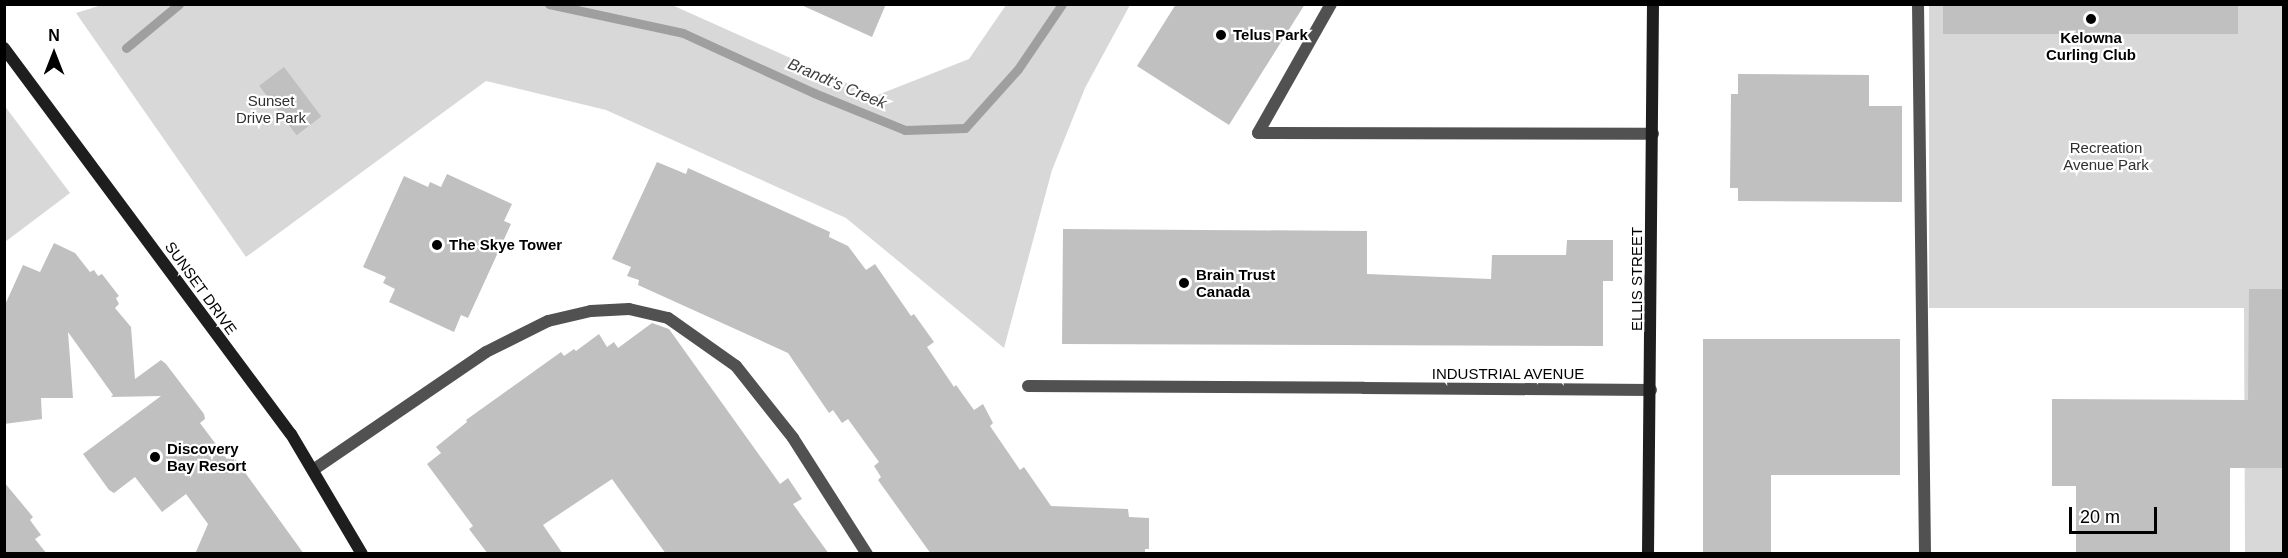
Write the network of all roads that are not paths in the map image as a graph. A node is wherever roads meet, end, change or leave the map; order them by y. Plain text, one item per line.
1 (1331, 4) edge
2 (1653, 4) edge
3 (1918, 4) edge
4 (4, 48) edge
5 (1653, 134) junction
6 (1028, 386) dead end
7 (1651, 390) junction
8 (313, 470) junction
9 (362, 554) edge
10 (867, 554) edge
11 (1648, 554) edge
12 (1925, 554) edge

1 - 5 street
2 - 5 street, ELLIS STREET
3 - 12 street
4 - 8 street, SUNSET DRIVE
5 - 7 street, ELLIS STREET
6 - 7 street, INDUSTRIAL AVENUE
7 - 11 street, ELLIS STREET
8 - 9 street, SUNSET DRIVE
8 - 10 street

